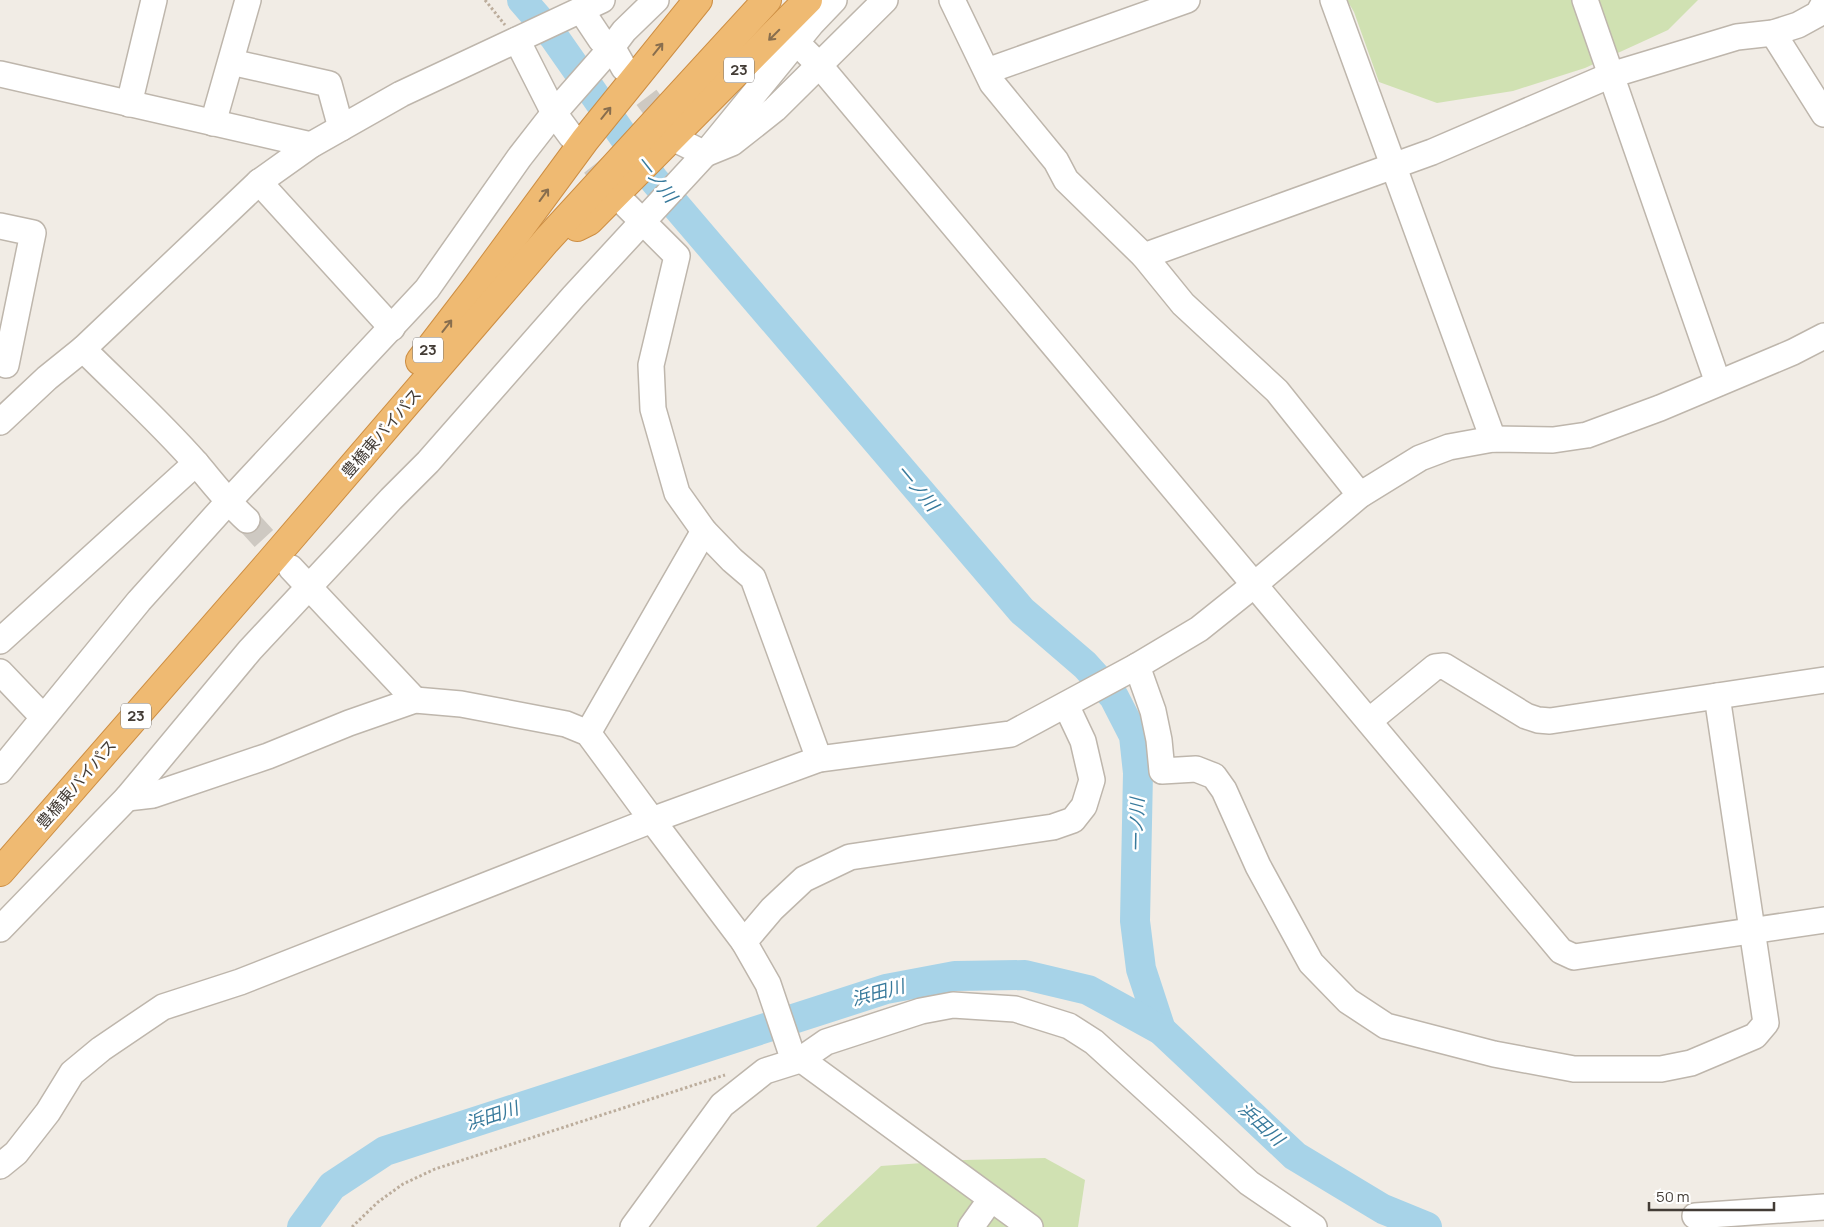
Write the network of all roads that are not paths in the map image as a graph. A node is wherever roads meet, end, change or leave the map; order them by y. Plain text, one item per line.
1 (154, 0) edge
2 (248, 0) edge
3 (656, 0) edge
4 (698, 0) edge
5 (767, 0) edge
6 (808, 0) edge
7 (834, 0) edge
8 (885, 0) edge
9 (952, 0) edge
10 (1187, 0) edge
11 (1333, 0) edge
12 (1585, 0) edge
13 (1824, 3) edge
14 (585, 8) edge
15 (1773, 33) junction
16 (517, 40) junction
17 (812, 58) junction
18 (231, 62) junction
19 (617, 64) junction
20 (987, 71) junction
21 (0, 74) edge
22 (1611, 75) junction
23 (129, 104) junction
24 (558, 108) junction
25 (1824, 114) edge
26 (214, 123) junction
27 (341, 128) junction
28 (669, 135) junction
29 (578, 138) junction
30 (311, 146) junction
31 (698, 161) junction
32 (1394, 165) junction
33 (259, 182) junction
34 (618, 187) junction
35 (646, 217) junction
36 (0, 226) edge
37 (1144, 256) junction
38 (392, 328) junction
39 (1824, 336) edge
40 (83, 350) junction
41 (3, 365) edge
42 (47, 378) junction
43 (1718, 383) junction
44 (0, 422) edge
45 (1493, 439) junction
46 (196, 463) junction
47 (1360, 495) junction
48 (228, 502) junction
49 (247, 520) tunnel mouth
50 (704, 531) junction
51 (281, 564) junction
52 (1254, 584) junction
53 (308, 588) junction
54 (0, 641) edge
55 (1134, 667) junction
56 (0, 672) edge
57 (1824, 680) edge
58 (1717, 696) junction
59 (415, 700) junction
60 (1072, 702) junction
61 (44, 717) junction
62 (1369, 721) junction
63 (588, 733) junction
64 (819, 759) junction
65 (0, 771) edge
66 (127, 798) junction
67 (652, 820) junction
68 (0, 872) edge
69 (1824, 920) edge
70 (0, 929) edge
71 (1752, 930) junction
72 (744, 942) junction
73 (796, 1056) junction
74 (0, 1166) edge
75 (991, 1199) junction
76 (1824, 1207) edge
77 (1695, 1216) dead end
78 (633, 1227) edge
79 (971, 1227) edge
80 (1030, 1227) edge
81 (1314, 1227) edge

1 - 23 street
2 - 18 street
3 - 19 street
19 -> 4 highway, 23
5 - 28 highway, 23
6 -> 28 highway, 23
7 - 31 street
8 - 17 street
9 - 20 street
10 - 20 street
11 - 32 street
12 - 22 street
13 - 15 street
14 - 16 street
14 - 19 street
15 - 22 street
15 - 25 street
16 - 24 street
16 - 27 street
17 - 31 street
17 - 52 street
18 - 26 street
18 - 27 street
19 - 24 street
29 -> 19 highway, 23
20 - 37 street
21 - 23 street
22 - 32 street
22 - 43 street
23 - 26 street
24 - 29 street
24 - 38 street
26 - 30 street
27 - 30 street
28 - 31 street
28 - 34 highway, 23
51 -> 29 highway, 23
30 - 33 street
31 - 35 street
32 - 37 street
32 - 45 street
33 - 38 street
33 - 40 street
34 - 35 street
34 - 51 highway, 豊橋東バイパス / 23
35 - 50 street
35 - 53 street
36 - 41 street
37 - 47 street
38 - 48 street
39 - 43 street
40 - 42 street
40 - 46 street
41 - 42 street
42 - 44 street
43 - 45 street
45 - 47 street
46 - 48 street
46 - 54 street
47 - 52 street
48 - 49 street
48 - 61 street
50 - 63 street
50 - 64 street
51 - 53 street
51 - 68 highway, 豊橋東バイパス / 23
52 - 55 street
52 - 62 street
53 - 59 street
53 - 66 street
55 - 60 street
55 - 71 street
56 - 61 street
57 - 58 street
58 - 62 street
58 - 71 street
59 - 63 street
59 - 66 street
60 - 64 street
60 - 72 street
61 - 65 street
62 - 71 street
63 - 67 street
64 - 67 street
66 - 70 street
67 - 72 street
67 - 74 street
69 - 71 street
72 - 73 street
73 - 75 street
73 - 78 street
73 - 81 street
75 - 79 street
75 - 80 street
76 - 77 street

